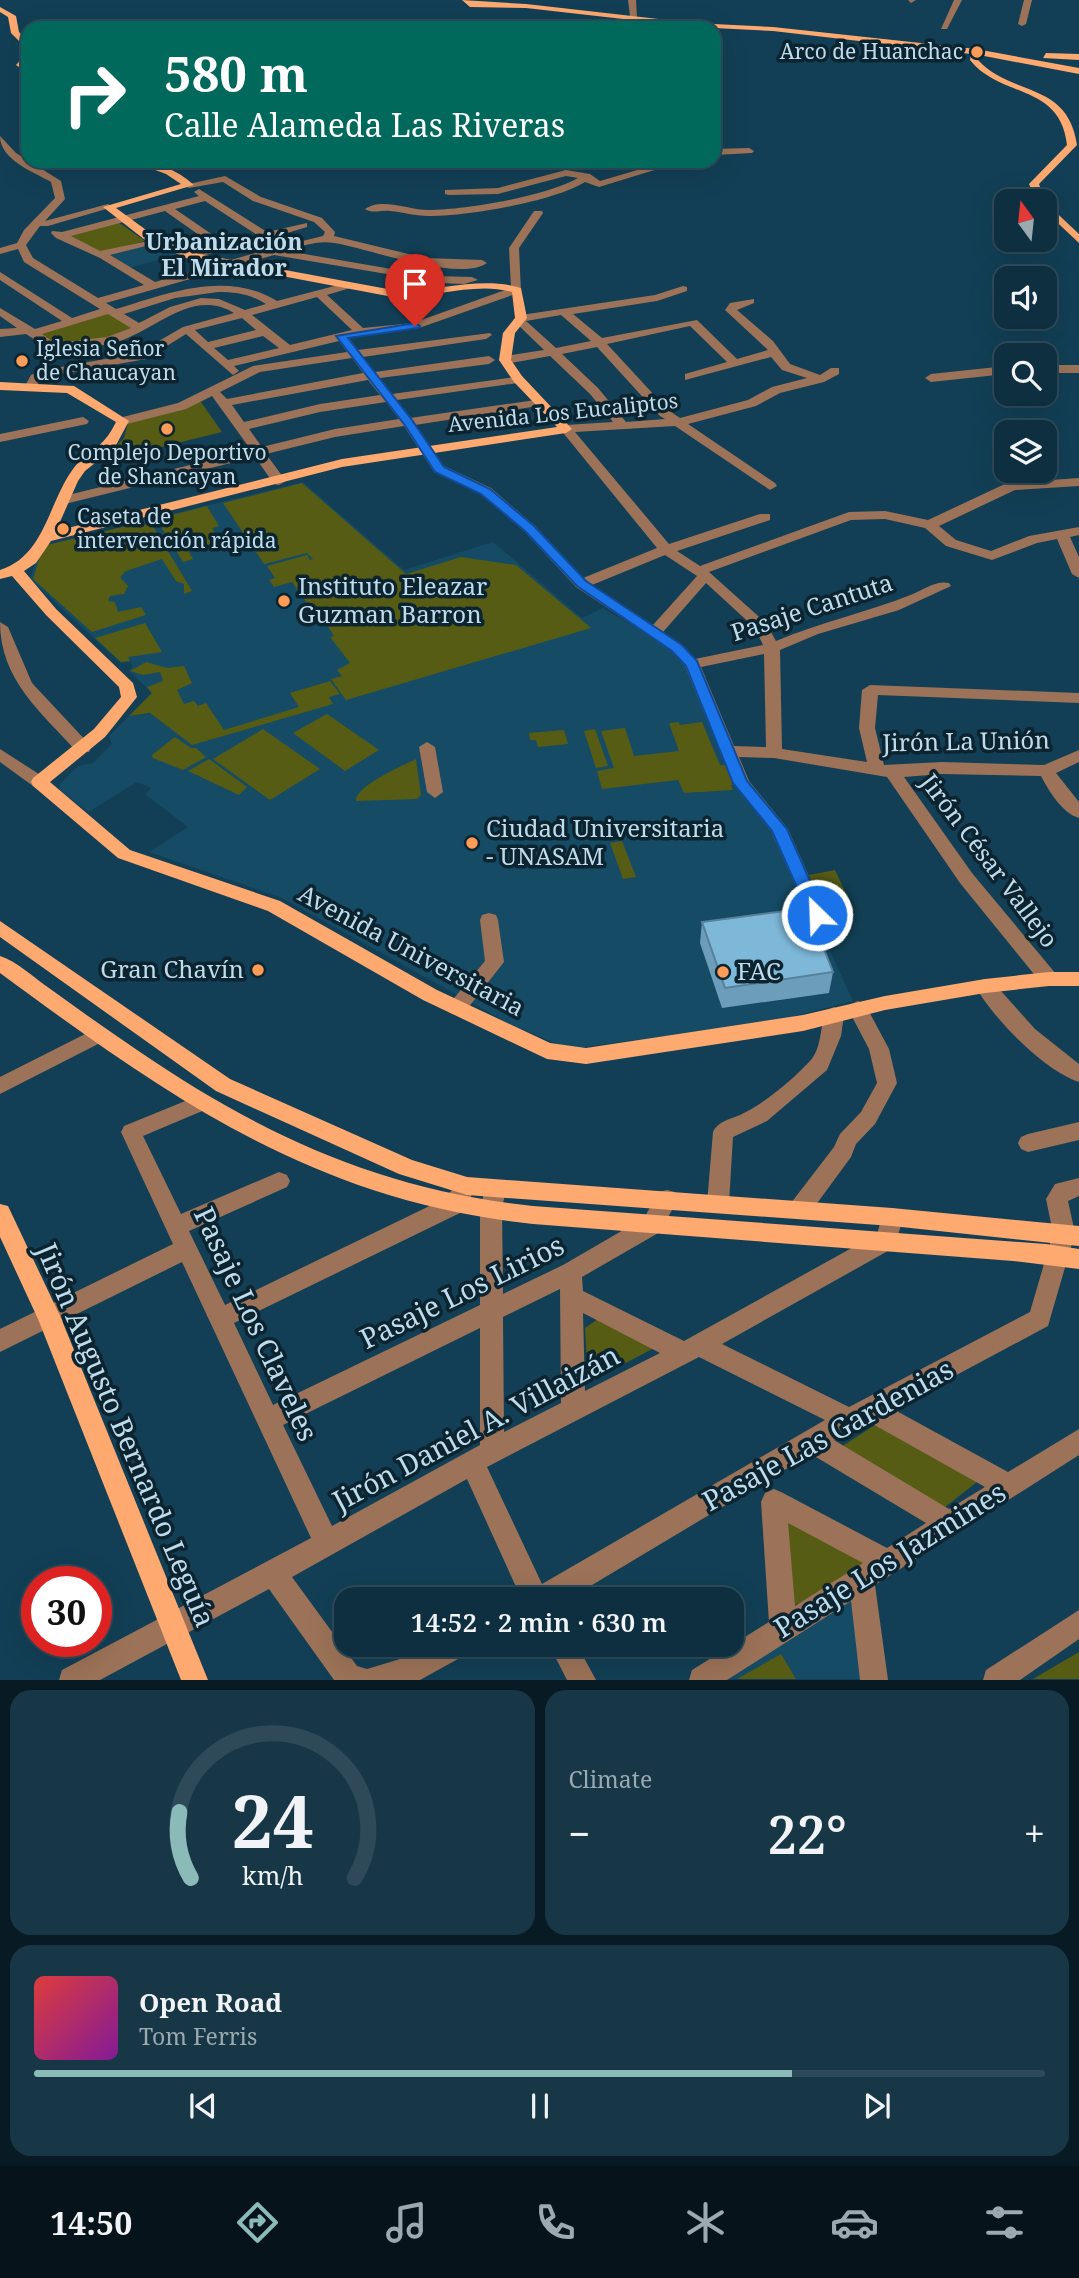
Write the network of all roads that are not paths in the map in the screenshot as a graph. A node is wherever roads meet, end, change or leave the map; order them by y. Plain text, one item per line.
1 (466, 0) edge
2 (632, 0) edge
3 (958, 0) edge
4 (1028, 0) edge
5 (0, 9) edge
6 (634, 16) junction
7 (667, 21) edge
8 (1022, 24) dead end
9 (721, 26) edge
10 (944, 27) dead end
11 (21, 39) edge
12 (976, 52) junction
13 (1009, 57) junction
14 (1079, 57) edge
15 (1079, 71) edge
16 (0, 139) edge
17 (749, 151) dead end
18 (721, 152) edge
19 (21, 160) edge
20 (34, 168) edge
21 (157, 168) edge
22 (655, 168) edge
23 (585, 178) junction
24 (189, 185) junction
25 (1036, 189) edge
26 (449, 192) dead end
27 (207, 197) junction
28 (241, 204) junction
29 (108, 207) junction
30 (167, 208) junction
31 (370, 209) dead end
32 (538, 213) dead end
33 (1057, 217) edge
34 (126, 218) junction
35 (41, 222) junction
36 (303, 225) dead end
37 (264, 235) junction
38 (60, 236) junction
39 (327, 239) junction
40 (1079, 240) edge
41 (154, 241) junction
42 (21, 245) junction
43 (224, 248) junction
44 (284, 248) junction
45 (0, 251) edge
46 (271, 252) junction
47 (103, 255) junction
48 (194, 257) junction
49 (482, 262) dead end
50 (225, 266) junction
51 (0, 275) edge
52 (472, 280) dead end
53 (152, 285) junction
54 (346, 286) junction
55 (683, 289) dead end
56 (517, 290) junction
57 (318, 293) junction
58 (750, 301) dead end
59 (96, 302) junction
60 (275, 305) junction
61 (0, 311) edge
62 (563, 311) junction
63 (111, 312) junction
64 (706, 312) dead end
65 (242, 313) junction
66 (519, 319) junction
67 (71, 322) junction
68 (693, 322) junction
69 (138, 327) junction
70 (187, 329) junction
71 (32, 331) junction
72 (263, 332) junction
73 (360, 332) junction
74 (0, 333) edge
75 (486, 335) dead end
76 (341, 336) junction
77 (599, 342) junction
78 (206, 346) junction
79 (54, 347) junction
80 (290, 350) junction
81 (552, 352) junction
82 (774, 352) junction
83 (356, 354) junction
84 (505, 359) junction
85 (489, 360) dead end
86 (227, 364) junction
87 (81, 365) junction
88 (735, 365) junction
89 (1057, 369) edge
90 (1079, 369) edge
91 (835, 370) dead end
92 (994, 371) edge
93 (372, 375) junction
94 (238, 377) junction
95 (689, 377) dead end
96 (931, 378) dead end
97 (518, 379) junction
98 (820, 379) junction
99 (0, 386) edge
100 (31, 386) junction
101 (213, 388) junction
102 (389, 397) junction
103 (538, 402) junction
104 (225, 403) junction
105 (83, 421) dead end
106 (123, 421) junction
107 (681, 422) junction
108 (408, 423) junction
109 (241, 427) junction
110 (624, 427) junction
111 (566, 429) junction
112 (0, 438) edge
113 (426, 449) junction
114 (257, 454) junction
115 (279, 481) junction
116 (1079, 482) edge
117 (770, 486) dead end
118 (65, 500) junction
119 (765, 517) dead end
120 (930, 525) junction
121 (1079, 531) edge
122 (1062, 534) junction
123 (46, 538) junction
124 (666, 550) junction
125 (10, 574) edge
126 (702, 574) junction
127 (1079, 574) edge
128 (582, 584) junction
129 (944, 586) dead end
130 (0, 627) edge
131 (653, 633) junction
132 (772, 648) junction
133 (692, 664) junction
134 (1079, 698) edge
135 (427, 747) dead end
136 (83, 748) junction
137 (726, 751) junction
138 (774, 753) junction
139 (0, 754) edge
140 (1079, 755) edge
141 (884, 771) junction
142 (1046, 771) junction
143 (39, 782) junction
144 (435, 792) dead end
145 (1079, 812) edge
146 (817, 915) dead end
147 (489, 920) dead end
148 (0, 928) edge
149 (0, 962) edge
150 (1049, 979) junction
151 (1079, 979) edge
152 (985, 986) junction
153 (457, 1008) junction
154 (858, 1009) junction
155 (834, 1015) junction
156 (99, 1035) junction
157 (1079, 1074) edge
158 (0, 1086) edge
159 (200, 1103) junction
160 (1079, 1131) edge
161 (1028, 1143) dead end
162 (279, 1181) dead end
163 (467, 1186) junction
164 (1079, 1186) edge
165 (493, 1199) junction
166 (667, 1199) junction
167 (718, 1203) junction
168 (454, 1205) junction
169 (799, 1210) junction
170 (0, 1213) edge
171 (652, 1225) junction
172 (177, 1226) junction
173 (889, 1229) junction
174 (1071, 1246) edge
175 (188, 1248) junction
176 (571, 1272) junction
177 (572, 1297) junction
178 (491, 1312) junction
179 (49, 1318) junction
180 (221, 1318) junction
181 (0, 1341) edge
182 (691, 1349) junction
183 (573, 1410) junction
184 (860, 1415) junction
185 (269, 1420) junction
186 (811, 1440) junction
187 (1079, 1441) edge
188 (482, 1457) junction
189 (1008, 1486) junction
190 (949, 1523) junction
191 (326, 1542) junction
192 (886, 1562) junction
193 (273, 1573) junction
194 (861, 1578) junction
195 (531, 1587) edge
196 (563, 1587) edge
197 (1079, 1623) edge
198 (173, 1625) junction
199 (783, 1626) junction
200 (436, 1657) edge
201 (569, 1657) edge
202 (72, 1679) edge
203 (195, 1679) edge
204 (360, 1679) edge
205 (374, 1679) edge
206 (583, 1679) edge
207 (702, 1679) edge
208 (873, 1679) edge
209 (996, 1679) edge

1 - 6 main road
2 - 6 street
3 - 10 street
4 - 8 street
5 - 11 main road
6 - 7 main road
9 - 12 main road
12 - 13 main road
12 - 25 main road
13 - 14 main road
13 - 15 main road
16 - 19 street
17 - 18 street
20 - 35 street
21 - 24 main road
22 - 23 street
23 - 26 street
23 - 31 street
24 - 27 street
24 - 28 street
24 - 29 main road
27 - 28 street
27 - 30 street
28 - 37 street
28 - 39 street
29 - 34 main road
29 - 35 street
30 - 34 street
30 - 43 street
32 - 56 street
33 - 40 main road
34 - 38 street
34 - 41 main road
35 - 38 street
35 - 42 street
36 - 37 street
37 - 43 street
37 - 44 street
38 - 47 street
39 - 44 street
39 - 49 street
41 - 47 street
41 - 48 main road
42 - 45 street
42 - 59 street
43 - 48 street
44 - 46 street
46 - 50 street
46 - 52 street
47 - 53 street
48 - 50 main road
50 - 53 street
50 - 54 main road
51 - 67 street
53 - 59 street
54 - 56 main road
54 - 57 street
55 - 62 street
56 - 66 main road
56 - 73 street
57 - 60 street
57 - 73 street
58 - 82 street
59 - 63 street
60 - 63 street
60 - 65 street
61 - 71 street
62 - 66 street
62 - 77 street
63 - 67 street
63 - 69 street
64 - 68 street
65 - 69 street
65 - 70 street
65 - 72 street
66 - 81 street
66 - 84 main road
67 - 71 street
68 - 77 street
68 - 88 street
69 - 79 street
70 - 78 street
70 - 87 street
71 - 74 street
71 - 79 street
72 - 78 street
72 - 80 street
73 - 76 street
75 - 83 street
76 - 80 street
76 - 83 street
77 - 81 street
77 - 107 street
78 - 86 street
79 - 87 street
80 - 86 street
81 - 84 street
81 - 110 street
82 - 88 street
82 - 98 street
83 - 93 street
83 - 94 street
84 - 97 main road
85 - 93 street
86 - 94 street
87 - 100 street
88 - 95 street
89 - 90 street
91 - 98 street, Avenida Los Eucaliptos
92 - 96 street
93 - 102 street
93 - 104 street
94 - 101 street
97 - 102 street
97 - 103 main road
98 - 107 street, Avenida Los Eucaliptos
99 - 100 main road
100 - 106 main road
101 - 104 street
101 - 106 street
102 - 108 street
102 - 109 street
103 - 108 street
103 - 111 main road
104 - 109 street
105 - 112 street
106 - 118 main road
107 - 110 street, Avenida Los Eucaliptos
107 - 117 street
108 - 113 street
108 - 114 street
109 - 114 street
110 - 111 street, Avenida Los Eucaliptos
111 - 113 main road, Avenida Los Eucaliptos
111 - 124 street
113 - 115 main road, Avenida Los Eucaliptos
113 - 128 street
114 - 115 street
114 - 118 street
115 - 123 main road, Avenida Los Eucaliptos
116 - 120 street
118 - 123 main road
119 - 124 street
120 - 122 street
120 - 126 street
121 - 122 street
122 - 127 street
123 - 125 main road
124 - 126 street
124 - 128 street
125 - 136 main road
126 - 131 street
126 - 132 street
128 - 131 street
129 - 132 street, Pasaje Cantuta
130 - 136 street
131 - 133 street
132 - 133 street, Pasaje Cantuta
132 - 138 street
133 - 137 street
134 - 141 street, Jirón César Vallejo
135 - 144 street
136 - 143 main road
137 - 138 street, Jirón La Unión
137 - 146 street
138 - 141 street, Jirón La Unión
139 - 143 street
140 - 142 street, Jirón La Unión
141 - 142 street, Jirón La Unión
141 - 150 street, Jirón César Vallejo
142 - 145 street
143 - 153 main road, Avenida Universitaria
147 - 153 street
148 - 163 main road
149 - 156 main road
150 - 151 main road, Avenida Universitaria
150 - 152 main road, Avenida Universitaria
152 - 154 main road, Avenida Universitaria
152 - 157 street
153 - 155 main road, Avenida Universitaria
154 - 155 main road, Avenida Universitaria
154 - 169 street
155 - 167 street
156 - 158 street
156 - 159 main road
159 - 168 main road
159 - 172 street, Pasaje Los Claveles
160 - 161 street
162 - 172 street
163 - 165 main road
163 - 168 street
164 - 174 street
165 - 166 main road
165 - 168 main road
165 - 171 main road
165 - 178 street
166 - 167 main road
166 - 171 street, Pasaje Los Lirios
167 - 169 main road
168 - 180 street
169 - 173 main road
170 - 179 main road, Jirón Augusto Bernardo Leguía
171 - 173 main road
171 - 176 street, Pasaje Los Lirios
172 - 175 street, Pasaje Los Claveles
173 - 174 main road
173 - 182 street, Jirón Daniel A. Villaizán
174 - 184 street, Pasaje Las Gardenias
175 - 179 street
175 - 180 street, Pasaje Los Claveles
176 - 177 street
176 - 178 street, Pasaje Los Lirios
177 - 182 street
177 - 183 street
178 - 185 street, Pasaje Los Lirios
178 - 188 street
179 - 181 street
179 - 198 main road, Jirón Augusto Bernardo Leguía
180 - 185 street, Pasaje Los Claveles
182 - 183 street, Jirón Daniel A. Villaizán
182 - 184 street
183 - 188 street, Jirón Daniel A. Villaizán
184 - 186 street, Pasaje Las Gardenias
184 - 189 street
185 - 191 street, Pasaje Los Claveles
186 - 190 street
186 - 196 street, Pasaje Las Gardenias
187 - 189 street, Pasaje Los Jazmines
188 - 191 street, Jirón Daniel A. Villaizán
188 - 195 street
189 - 190 street, Pasaje Los Jazmines
190 - 192 street, Pasaje Los Jazmines
191 - 193 street, Jirón Daniel A. Villaizán
192 - 194 street, Pasaje Los Jazmines
192 - 199 street
193 - 198 street, Jirón Daniel A. Villaizán
193 - 204 street
194 - 199 street, Pasaje Los Jazmines
194 - 208 street
197 - 209 street
198 - 202 street, Jirón Daniel A. Villaizán
198 - 203 main road, Jirón Augusto Bernardo Leguía
199 - 207 street, Pasaje Los Jazmines
200 - 205 street
201 - 206 street

